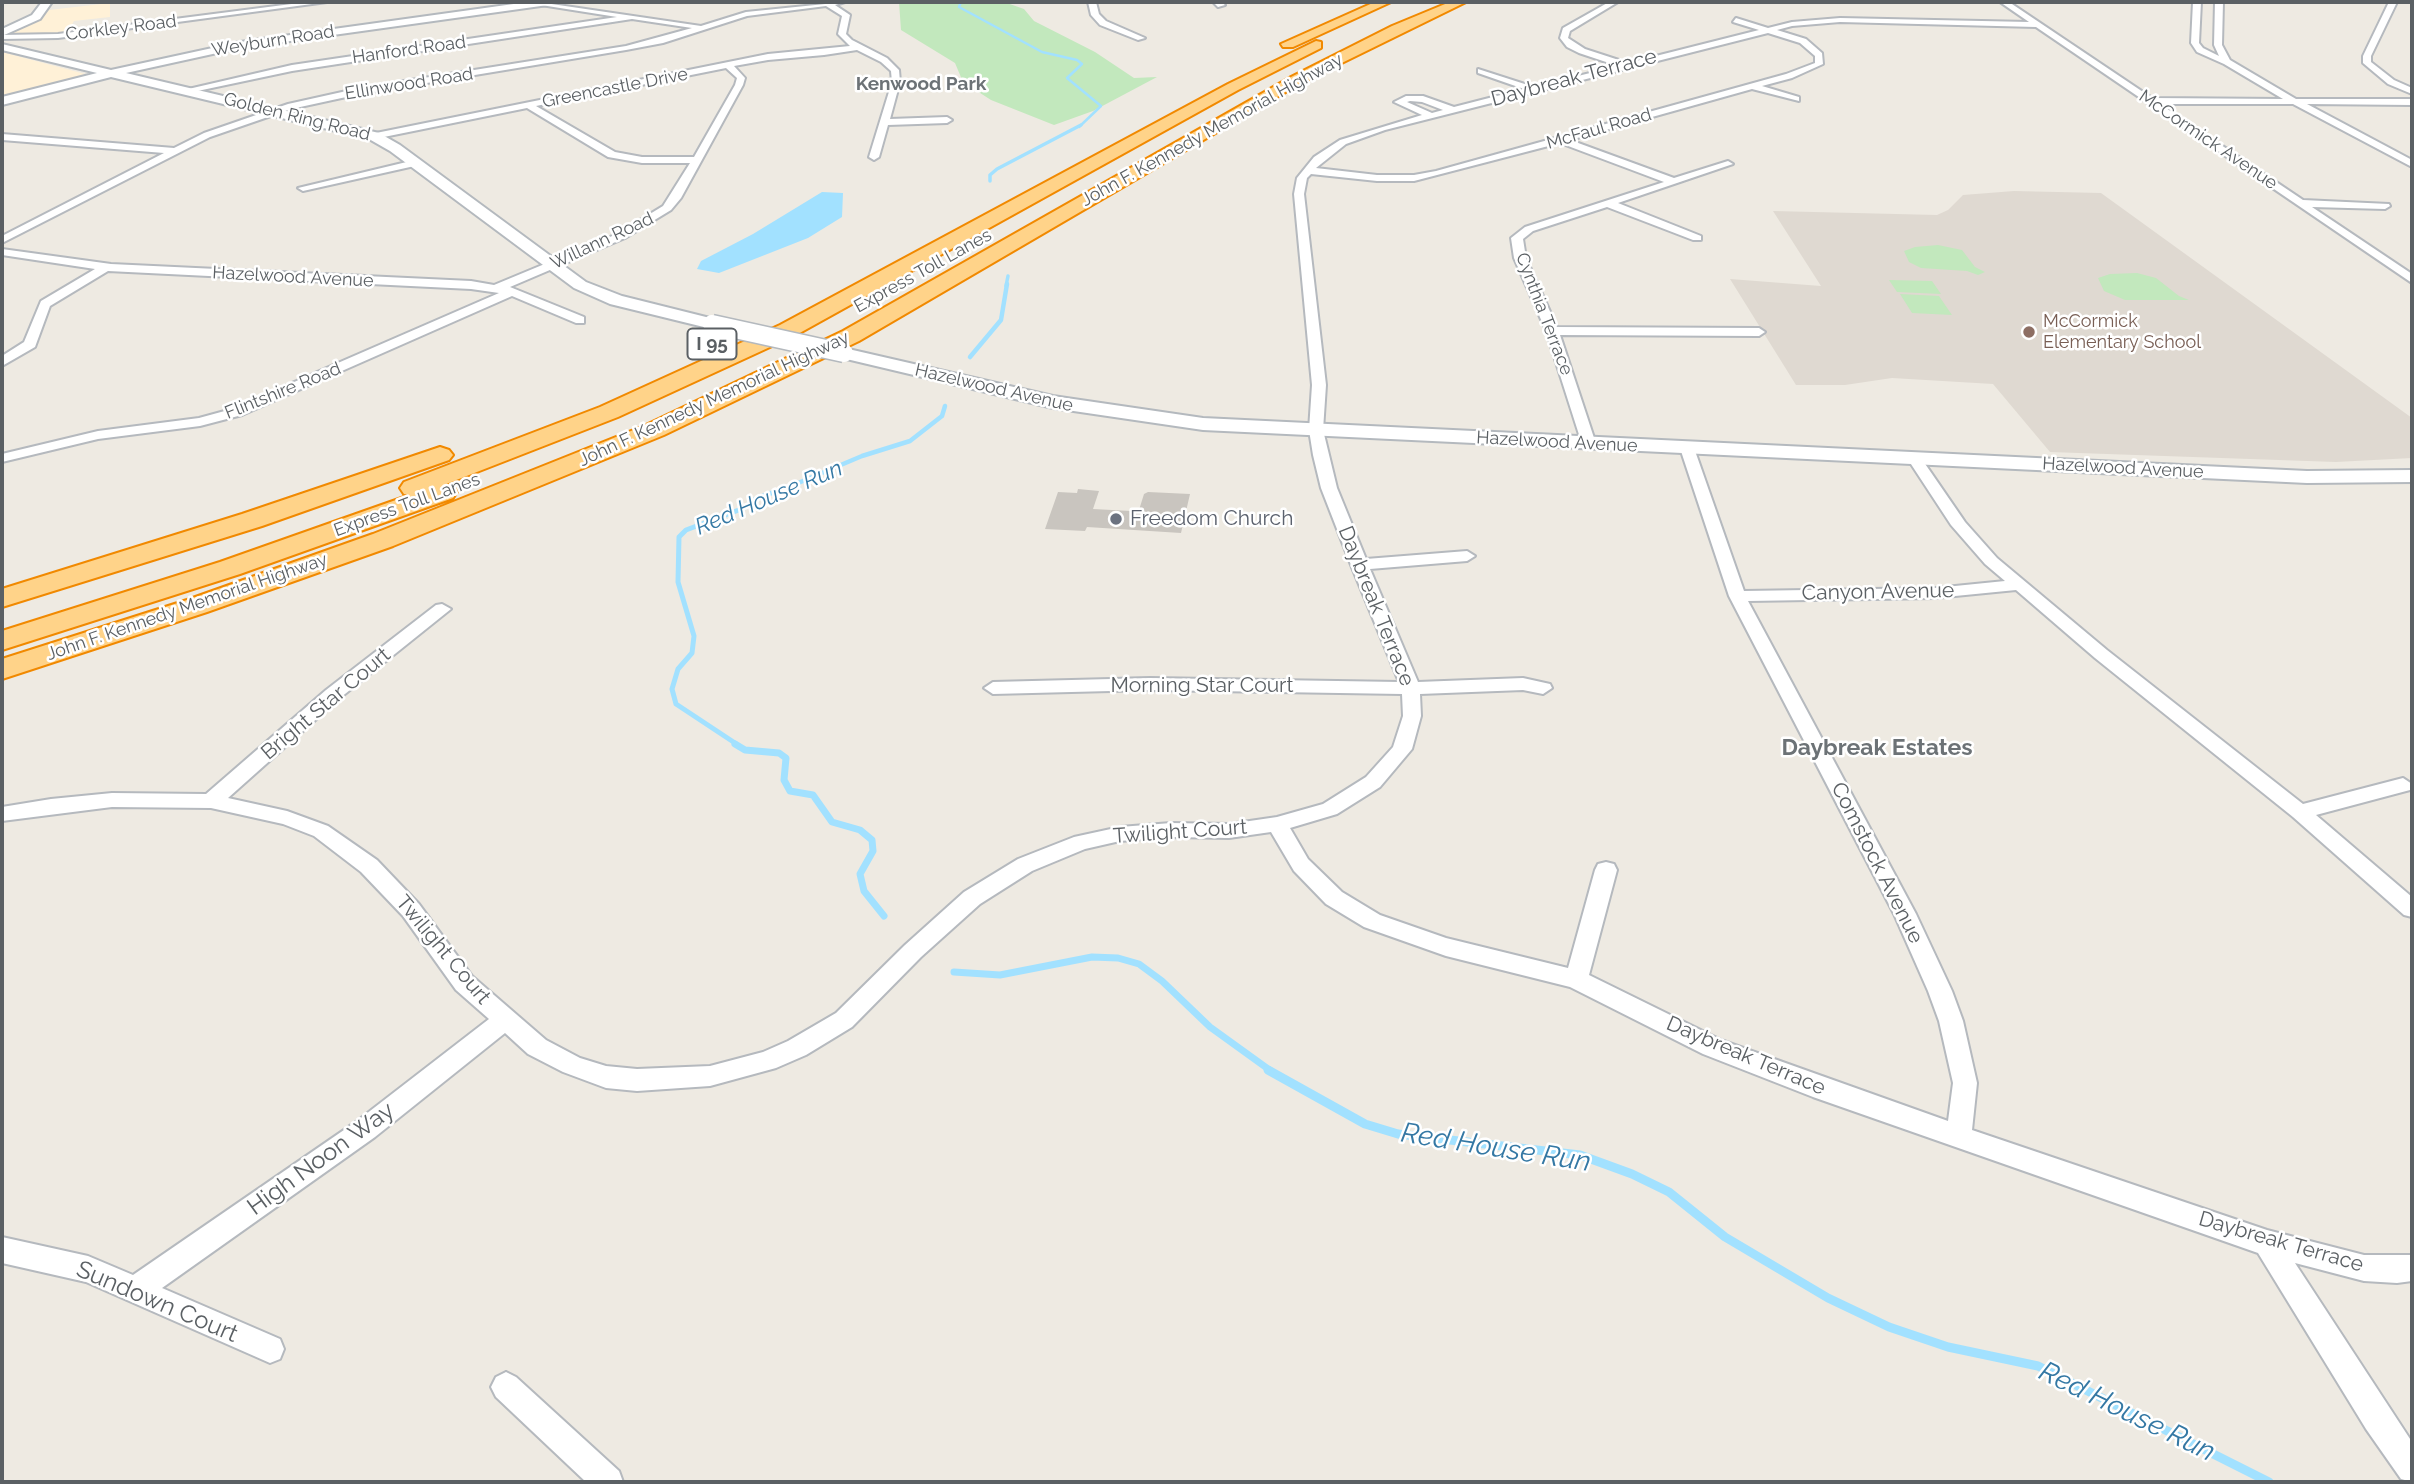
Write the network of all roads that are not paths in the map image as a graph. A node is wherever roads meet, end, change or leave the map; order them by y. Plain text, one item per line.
1 (47, 2) edge
2 (323, 2) edge
3 (545, 2) edge
4 (841, 2) edge
5 (1093, 2) edge
6 (1385, 2) edge
7 (1414, 2) edge
8 (1430, 2) edge
9 (1460, 2) edge
10 (1614, 2) edge
11 (2004, 2) edge
12 (2197, 2) edge
13 (2219, 2) edge
14 (2393, 2) edge
15 (829, 5) junction
16 (631, 17) junction
17 (1736, 20) dead end
18 (2038, 25) junction
19 (699, 27) junction
20 (1767, 29) junction
21 (2, 35) edge
22 (1141, 38) dead end
23 (2, 47) edge
24 (858, 47) junction
25 (2227, 62) junction
26 (728, 65) junction
27 (1625, 65) junction
28 (1481, 71) dead end
29 (113, 73) junction
30 (1751, 86) junction
31 (1532, 89) junction
32 (188, 90) junction
33 (2412, 92) edge
34 (1796, 99) dead end
35 (2, 101) edge
36 (2152, 101) junction
37 (2296, 102) junction
38 (2412, 102) edge
39 (528, 105) junction
40 (1453, 110) junction
41 (274, 111) junction
42 (1430, 116) junction
43 (947, 120) dead end
44 (884, 122) junction
45 (374, 136) junction
46 (2, 137) edge
47 (1560, 140) junction
48 (176, 151) junction
49 (874, 157) dead end
50 (695, 160) junction
51 (415, 163) junction
52 (1728, 163) dead end
53 (2412, 164) edge
54 (1307, 170) junction
55 (1672, 181) junction
56 (303, 188) dead end
57 (1607, 203) junction
58 (2302, 203) junction
59 (2385, 206) dead end
60 (1697, 238) dead end
61 (2, 240) edge
62 (2, 252) edge
63 (551, 265) junction
64 (107, 267) junction
65 (2412, 279) edge
66 (495, 289) junction
67 (512, 291) junction
68 (580, 320) dead end
69 (712, 324) joint
70 (1552, 331) junction
71 (1759, 332) dead end
72 (2, 362) edge
73 (616, 385) dead end
74 (582, 400) dead end
75 (1316, 430) junction
76 (1589, 443) junction
77 (1687, 448) junction
78 (2, 458) edge
79 (1914, 458) junction
80 (2412, 476) edge
81 (1467, 556) dead end
82 (1359, 565) junction
83 (2019, 585) junction
84 (1737, 596) junction
85 (2, 598) edge
86 (442, 609) dead end
87 (2, 624) edge
88 (2, 641) edge
89 (2, 669) edge
90 (992, 688) dead end
91 (1411, 688) junction
92 (1543, 688) dead end
93 (2403, 785) dead end
94 (211, 801) junction
95 (2300, 812) junction
96 (2, 814) edge
97 (1277, 824) junction
98 (1606, 870) dead end
99 (2412, 909) edge
100 (1576, 979) junction
101 (503, 1020) junction
102 (1959, 1135) junction
103 (2267, 1242) junction
104 (2, 1250) edge
105 (2412, 1268) edge
106 (134, 1292) junction
107 (270, 1349) dead end
108 (506, 1387) dead end
109 (2412, 1468) edge
110 (608, 1482) edge

1 - 21 street
2 - 21 street, Corkley Road
3 - 16 street
3 - 29 street, Weyburn Road
4 - 15 street, Ellinwood Road
5 - 22 street
6 - 73 highway, John F. Kennedy Memorial Highway / I 95
7 - 87 highway, Express Toll Lanes
8 - 88 highway, Express Toll Lanes
9 - 89 highway, John F. Kennedy Memorial Highway / I 95
10 - 27 street
11 - 18 street, McCormick Avenue
12 - 25 street
13 - 25 street
14 - 33 street
15 - 19 street, Ellinwood Road
15 - 24 street
16 - 19 street
16 - 32 street, Hanford Road
17 - 20 street
18 - 20 street, Daybreak Terrace
18 - 36 street, McCormick Avenue
19 - 41 street, Ellinwood Road
20 - 27 street, Daybreak Terrace
20 - 30 street, McFaul Road
23 - 29 street, Golden Ring Road
24 - 26 street, Greencastle Drive
24 - 44 street
25 - 37 street
26 - 39 street, Greencastle Drive
26 - 50 street, Willann Road
27 - 31 street, Daybreak Terrace
28 - 31 street
29 - 32 street, Golden Ring Road
29 - 35 street, Weyburn Road
30 - 34 street
30 - 47 street, McFaul Road
31 - 40 street, Daybreak Terrace
32 - 41 street, Golden Ring Road
36 - 37 street
36 - 58 street, McCormick Avenue
37 - 38 street
37 - 53 street
39 - 45 street, Greencastle Drive
39 - 50 street
40 - 42 street, Daybreak Terrace
40 - 42 street
41 - 45 street, Golden Ring Road
41 - 48 street, Ellinwood Road
42 - 54 street, Daybreak Terrace
43 - 44 street
44 - 49 street
45 - 51 street, Golden Ring Road
46 - 48 street
47 - 54 street, McFaul Road
47 - 55 street
48 - 61 street, Ellinwood Road
50 - 63 street, Willann Road
51 - 56 street
51 - 63 street, Golden Ring Road
52 - 55 street, Cynthia Terrace
54 - 75 street, Daybreak Terrace
55 - 57 street, Cynthia Terrace
57 - 60 street
57 - 70 street, Cynthia Terrace
58 - 59 street
58 - 65 street, McCormick Avenue
62 - 64 street, Hazelwood Avenue
63 - 66 street, Willann Road
63 - 69 street, Golden Ring Road
64 - 66 street, Hazelwood Avenue
64 - 72 street
66 - 67 street, Hazelwood Avenue
67 - 68 street, Hazelwood Avenue
67 - 78 street, Flintshire Road
69 - 75 street, Hazelwood Avenue, bridge
70 - 71 street
70 - 76 street, Cynthia Terrace
74 - 85 highway
75 - 76 street, Hazelwood Avenue
75 - 82 street, Daybreak Terrace
76 - 77 street, Hazelwood Avenue
77 - 79 street, Hazelwood Avenue
77 - 84 street, Comstock Avenue
79 - 80 street, Hazelwood Avenue
79 - 83 street
81 - 82 street
82 - 91 street, Daybreak Terrace
83 - 84 street, Canyon Avenue
83 - 95 street
84 - 102 street, Comstock Avenue
86 - 94 street, Bright Star Court
90 - 91 street, Morning Star Court
91 - 92 street, Morning Star Court
91 - 97 street, Daybreak Terrace
93 - 95 street
94 - 96 street, Twilight Court
94 - 101 street, Twilight Court
95 - 99 street
97 - 100 street, Daybreak Terrace
97 - 101 street, Twilight Court
98 - 100 street
100 - 102 street, Daybreak Terrace
101 - 106 street, High Noon Way
102 - 103 street, Daybreak Terrace
103 - 105 street, Daybreak Terrace
103 - 109 street
104 - 106 street, Sundown Court
106 - 107 street, Sundown Court
108 - 110 street

